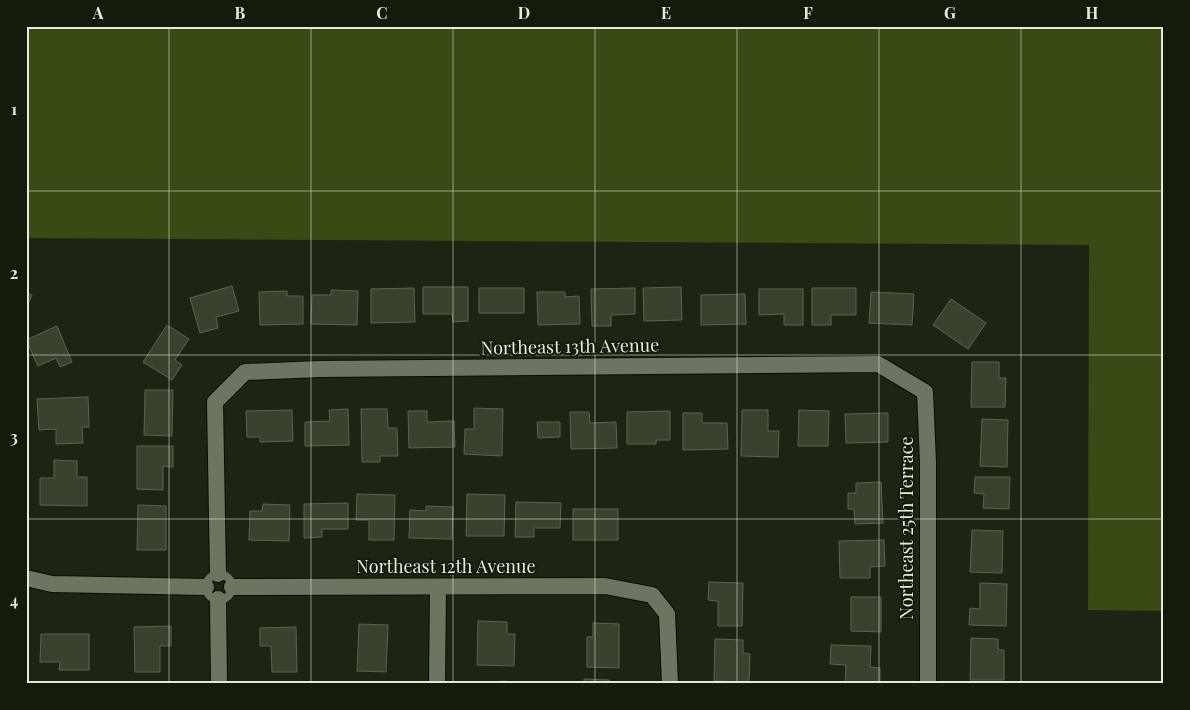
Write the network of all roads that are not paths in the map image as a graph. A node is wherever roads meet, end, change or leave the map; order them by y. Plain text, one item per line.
1 (907, 382) joint
2 (218, 574) junction
3 (26, 578) edge
4 (52, 584) junction
5 (206, 587) junction
6 (232, 587) junction
7 (438, 588) junction
8 (26, 591) edge
9 (218, 600) junction
10 (219, 684) edge
11 (437, 684) edge
12 (670, 684) edge
13 (928, 684) edge

1 - 2 street, Northeast 13th Avenue
1 - 13 street, Northeast 25th Terrace
2 - 5 lane
2 - 6 lane
3 - 4 street
4 - 5 street
4 - 8 street
5 - 9 lane
6 - 7 street, Northeast 12th Avenue
6 - 9 lane
7 - 11 street
7 - 12 street, Northeast 12th Avenue
9 - 10 street

